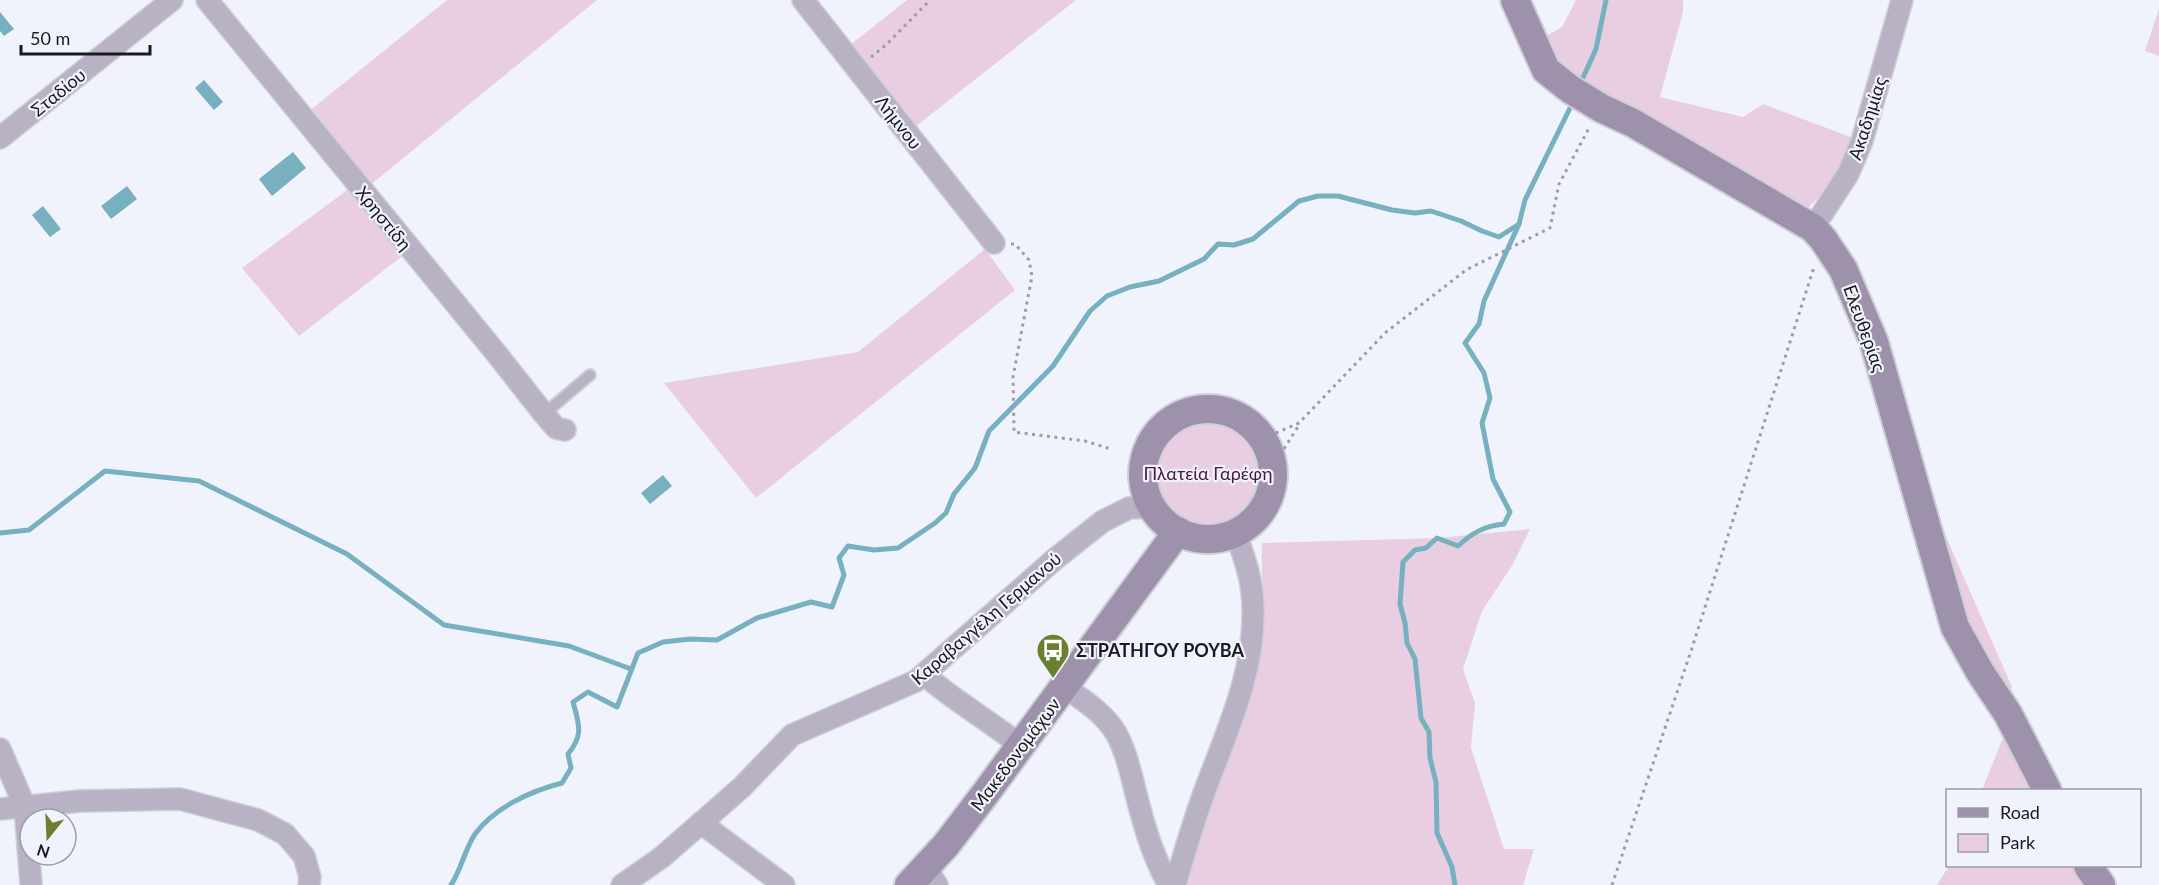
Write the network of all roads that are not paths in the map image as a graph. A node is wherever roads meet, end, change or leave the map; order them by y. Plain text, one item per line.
1 (172, 0) edge
2 (207, 0) edge
3 (803, 0) edge
4 (1515, 0) edge
5 (1902, 0) edge
6 (0, 138) edge
7 (1818, 234) junction
8 (994, 243) road end
9 (590, 375) dead end
10 (544, 414) junction
11 (565, 430) dead end
12 (1152, 507) junction
13 (1178, 531) junction
14 (1235, 532) junction
15 (925, 675) junction
16 (1065, 687) junction
17 (1021, 746) junction
18 (0, 749) edge
19 (2046, 789) edge
20 (25, 807) joint
21 (18, 808) edge
22 (0, 809) edge
23 (701, 823) junction
24 (30, 867) edge
25 (2089, 867) edge
26 (924, 879) edge
27 (32, 885) edge
28 (309, 885) edge
29 (622, 885) edge
30 (784, 885) edge
31 (1169, 885) edge
32 (1175, 885) edge
33 (2101, 885) edge

1 - 6 street, Σταδίου
2 - 10 street, Χρηστίδη
3 - 8 street, Λήμνου
4 - 7 street, Ελευθερίας
5 - 7 street, Ακαδημίας
7 - 19 street, Ελευθερίας
9 - 10 lane
10 - 11 street, Χρηστίδη
12 - 13 street
12 - 14 street
12 - 15 street, Καραβαγγέλη Γερμανού
13 - 14 street
13 - 16 street, Μακεδονομάχων
14 - 32 street
15 - 17 street
15 - 23 street, Καραβαγγέλη Γερμανού
16 - 17 street, Μακεδονομάχων
16 - 31 street
17 - 26 street, Μακεδονομάχων
18 - 20 street
20 - 28 street
21 - 22 street
23 - 29 street, Καραβαγγέλη Γερμανού
23 - 30 street
24 - 27 street
25 - 33 street

